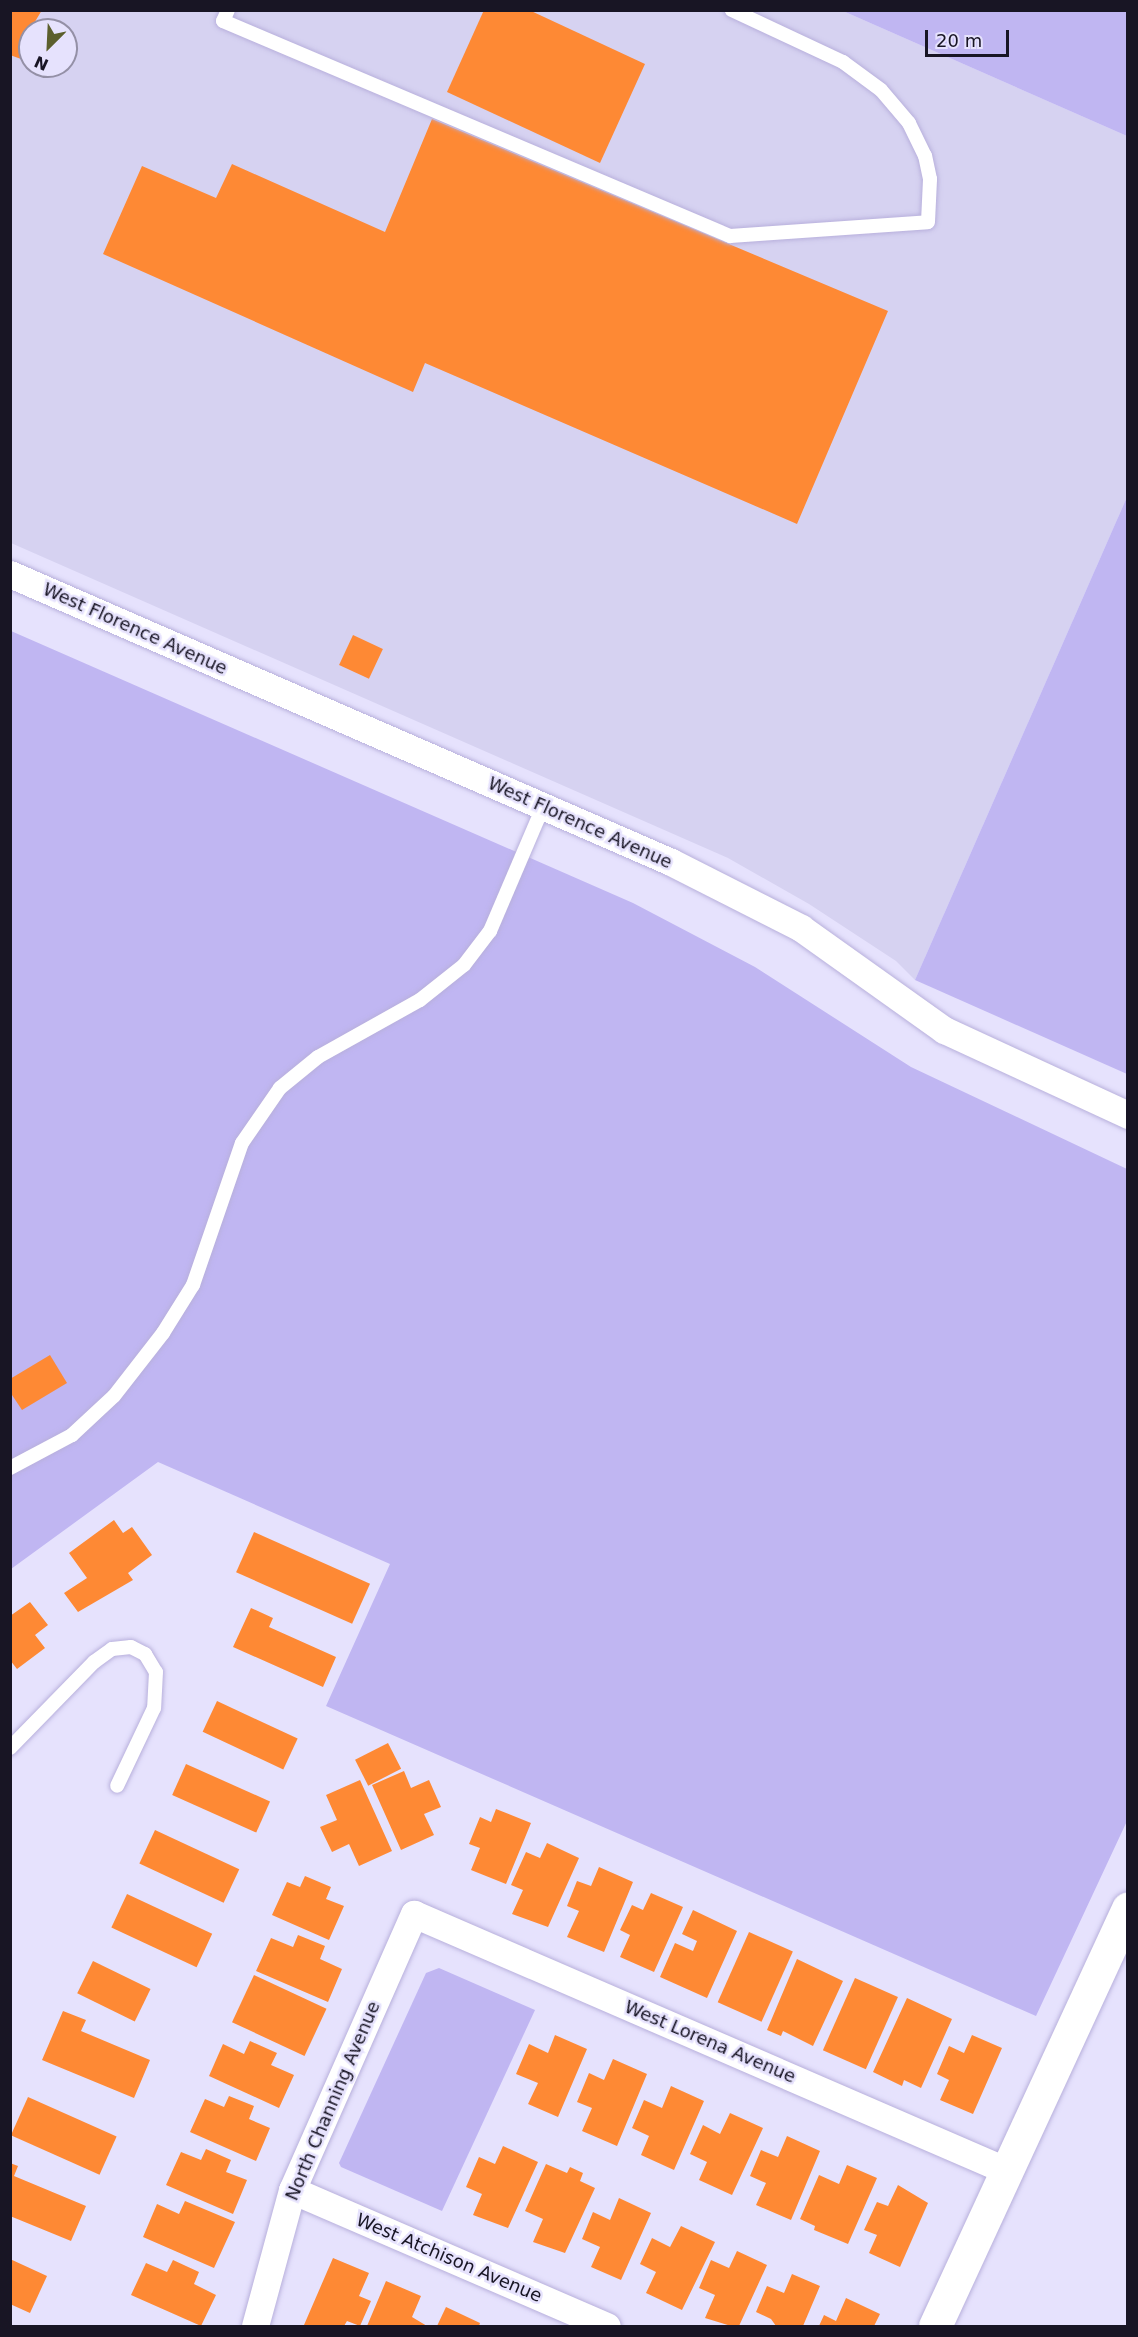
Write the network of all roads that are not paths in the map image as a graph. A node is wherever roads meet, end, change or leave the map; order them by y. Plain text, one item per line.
1 (228, 10) edge
2 (732, 10) edge
3 (10, 574) edge
4 (543, 807) junction
5 (1128, 1114) edge
6 (10, 1468) edge
7 (10, 1748) edge
8 (117, 1786) dead end
9 (1128, 1908) edge
10 (414, 1914) joint
11 (1005, 2170) junction
12 (292, 2190) junction
13 (255, 2326) edge
14 (607, 2326) edge
15 (935, 2326) edge

1 - 2 lane
3 - 4 street, West Florence Avenue
4 - 5 street, West Florence Avenue
4 - 6 lane
7 - 8 lane
9 - 11 street
10 - 11 street, West Lorena Avenue
10 - 12 street, North Channing Avenue
11 - 15 street
12 - 13 street, North Channing Avenue
12 - 14 street, West Atchison Avenue

